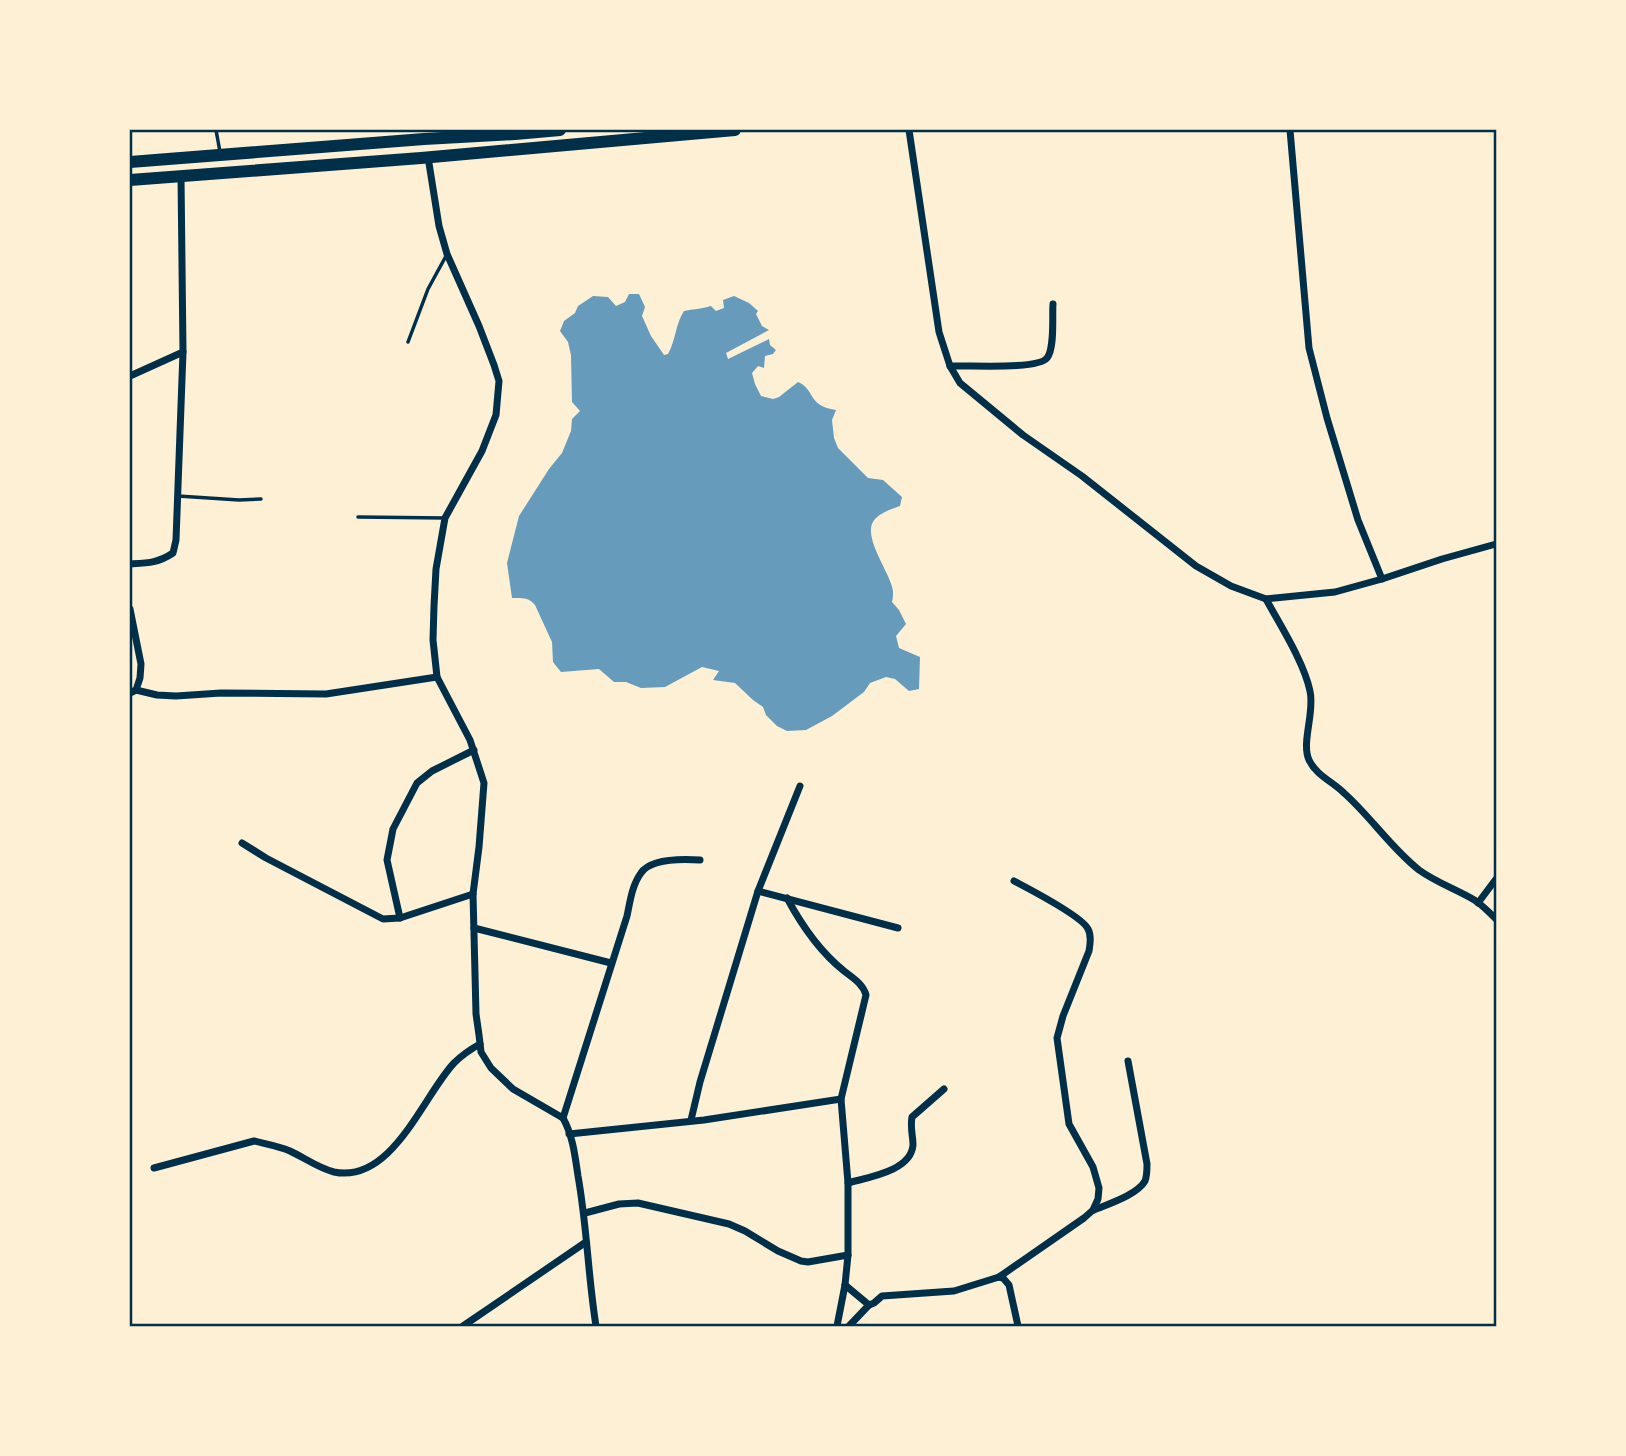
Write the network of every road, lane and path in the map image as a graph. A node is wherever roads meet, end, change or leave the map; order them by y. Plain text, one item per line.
1 (216, 130) edge
2 (560, 130) edge
3 (735, 130) edge
4 (909, 130) edge
5 (1290, 130) edge
6 (514, 132) edge
7 (221, 155) junction
8 (428, 157) junction
9 (130, 162) edge
10 (181, 175) junction
11 (130, 180) edge
12 (447, 254) junction
13 (1053, 304) dead end
14 (408, 342) dead end
15 (183, 352) junction
16 (950, 366) junction
17 (130, 376) edge
18 (178, 495) junction
19 (261, 499) dead end
20 (358, 517) dead end
21 (445, 518) junction
22 (1496, 544) edge
23 (130, 564) edge
24 (1382, 579) junction
25 (1266, 599) junction
26 (130, 609) edge
27 (437, 677) junction
28 (133, 692) edge
29 (474, 750) junction
30 (800, 786) dead end
31 (242, 843) dead end
32 (700, 860) dead end
33 (1496, 879) edge
34 (1014, 881) dead end
35 (758, 891) junction
36 (473, 894) junction
37 (787, 898) junction
38 (1478, 903) junction
39 (400, 918) junction
40 (1496, 919) edge
41 (474, 928) junction
42 (898, 928) dead end
43 (611, 963) junction
44 (480, 1044) junction
45 (1128, 1061) dead end
46 (944, 1089) dead end
47 (841, 1099) junction
48 (563, 1118) junction
49 (691, 1121) junction
50 (569, 1134) junction
51 (154, 1168) dead end
52 (848, 1183) junction
53 (1093, 1210) junction
54 (584, 1213) junction
55 (586, 1242) junction
56 (848, 1255) junction
57 (999, 1278) junction
58 (845, 1285) junction
59 (869, 1305) junction
60 (463, 1326) edge
61 (596, 1326) edge
62 (836, 1326) edge
63 (849, 1326) edge
64 (1018, 1326) edge

1 - 7 lane
2 - 6 highway
3 - 8 highway
4 - 16 street
5 - 24 street
6 - 7 highway
7 - 9 highway
8 - 10 highway
8 - 12 street
10 - 11 highway
10 - 15 street
12 - 14 lane
12 - 21 street
13 - 16 street
15 - 17 street
15 - 18 street
16 - 25 street
18 - 19 lane
18 - 23 street
20 - 21 lane
21 - 27 street
22 - 24 street
24 - 25 street
25 - 38 street
26 - 28 street
27 - 28 street
27 - 29 street
29 - 36 street
29 - 39 street
30 - 35 street
31 - 39 street
32 - 43 street
33 - 38 street
34 - 53 street
35 - 37 street
35 - 49 street
36 - 39 street
36 - 41 street
37 - 42 street
37 - 47 street
38 - 40 street
41 - 43 street
41 - 44 street
43 - 48 street
44 - 48 street
44 - 51 street
45 - 53 street
46 - 52 street
47 - 49 street
47 - 52 street
48 - 50 street
49 - 50 street
50 - 54 street
52 - 56 street
53 - 57 street
54 - 55 street
54 - 56 street
55 - 60 street
55 - 61 street
56 - 58 street
57 - 59 street
57 - 64 street
58 - 59 street
58 - 62 street
59 - 63 street

